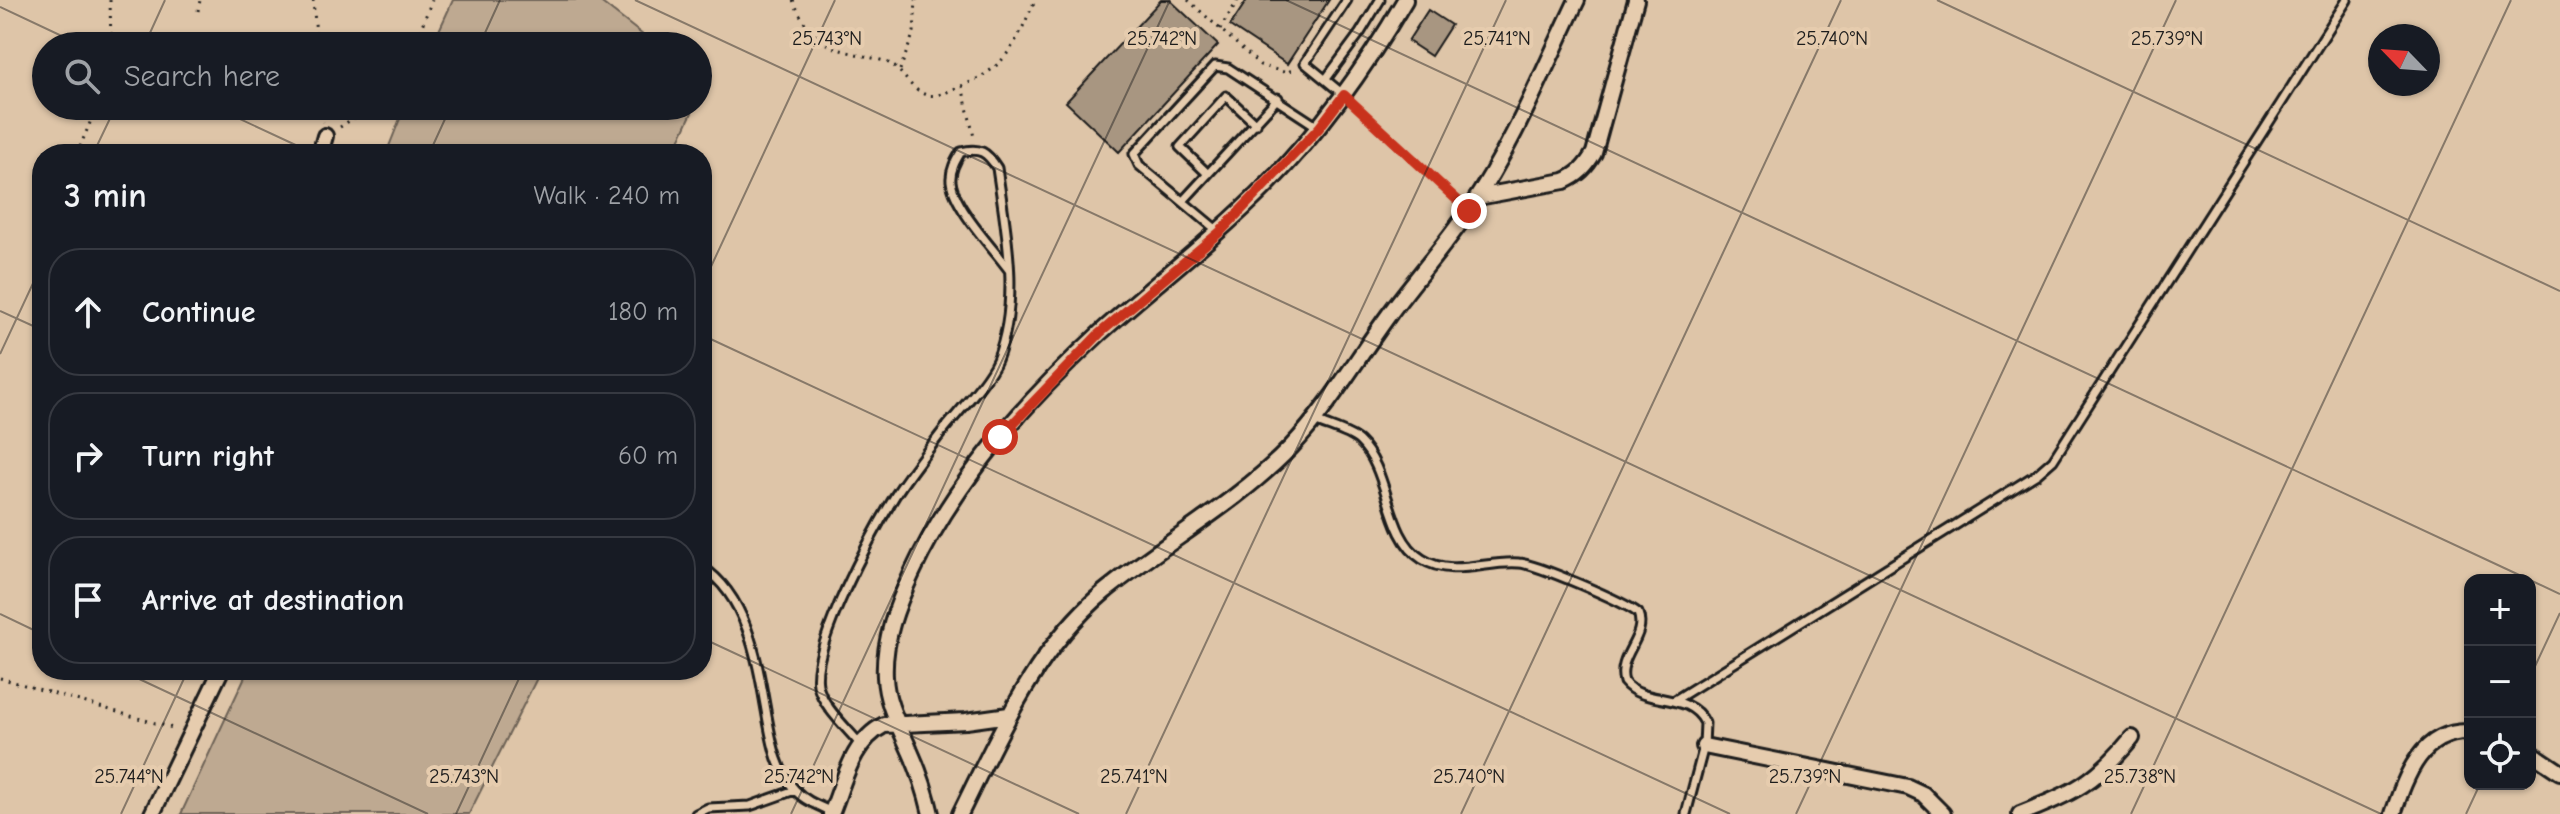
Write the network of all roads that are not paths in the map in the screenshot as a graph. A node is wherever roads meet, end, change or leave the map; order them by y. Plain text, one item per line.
1 (1347, 0) edge
2 (1380, 0) edge
3 (1405, 0) edge
4 (1577, 0) edge
5 (1636, 0) edge
6 (2347, 0) edge
7 (1326, 79) junction
8 (1344, 95) junction
9 (1278, 98) junction
10 (1256, 124) junction
11 (1319, 128) junction
12 (325, 136) road end
13 (323, 144) edge
14 (1208, 174) junction
15 (1478, 197) junction
16 (1183, 201) junction
17 (1220, 232) junction
18 (1009, 270) junction
19 (1315, 421) junction
20 (712, 576) edge
21 (216, 680) edge
22 (1675, 700) junction
23 (1009, 715) junction
24 (897, 724) junction
25 (2464, 732) edge
26 (2132, 738) dead end
27 (860, 744) junction
28 (1704, 746) junction
29 (2536, 756) edge
30 (2560, 772) edge
31 (795, 790) junction
32 (832, 813) edge
33 (152, 814) edge
34 (696, 814) edge
35 (931, 814) edge
36 (960, 814) edge
37 (1686, 814) edge
38 (1943, 814) edge
39 (2020, 814) edge
40 (2393, 814) edge

1 - 7 lane
2 - 7 lane
3 - 8 street
4 - 15 street
5 - 15 street
6 - 22 lane
7 - 8 lane
8 - 11 street
9 - 10 lane
9 - 11 lane
9 - 16 lane
10 - 14 lane
10 - 14 lane
11 - 17 street
12 - 13 street
14 - 16 lane
15 - 19 street
16 - 17 lane
17 - 24 street
18 - 18 lane
18 - 27 lane
19 - 22 lane
19 - 23 street
20 - 31 lane
21 - 33 street
22 - 28 lane
23 - 24 street
23 - 36 street
24 - 27 street
24 - 35 street
25 - 40 street
26 - 39 street
27 - 32 street
28 - 37 lane
28 - 38 street
29 - 30 street
31 - 32 lane
31 - 34 lane

